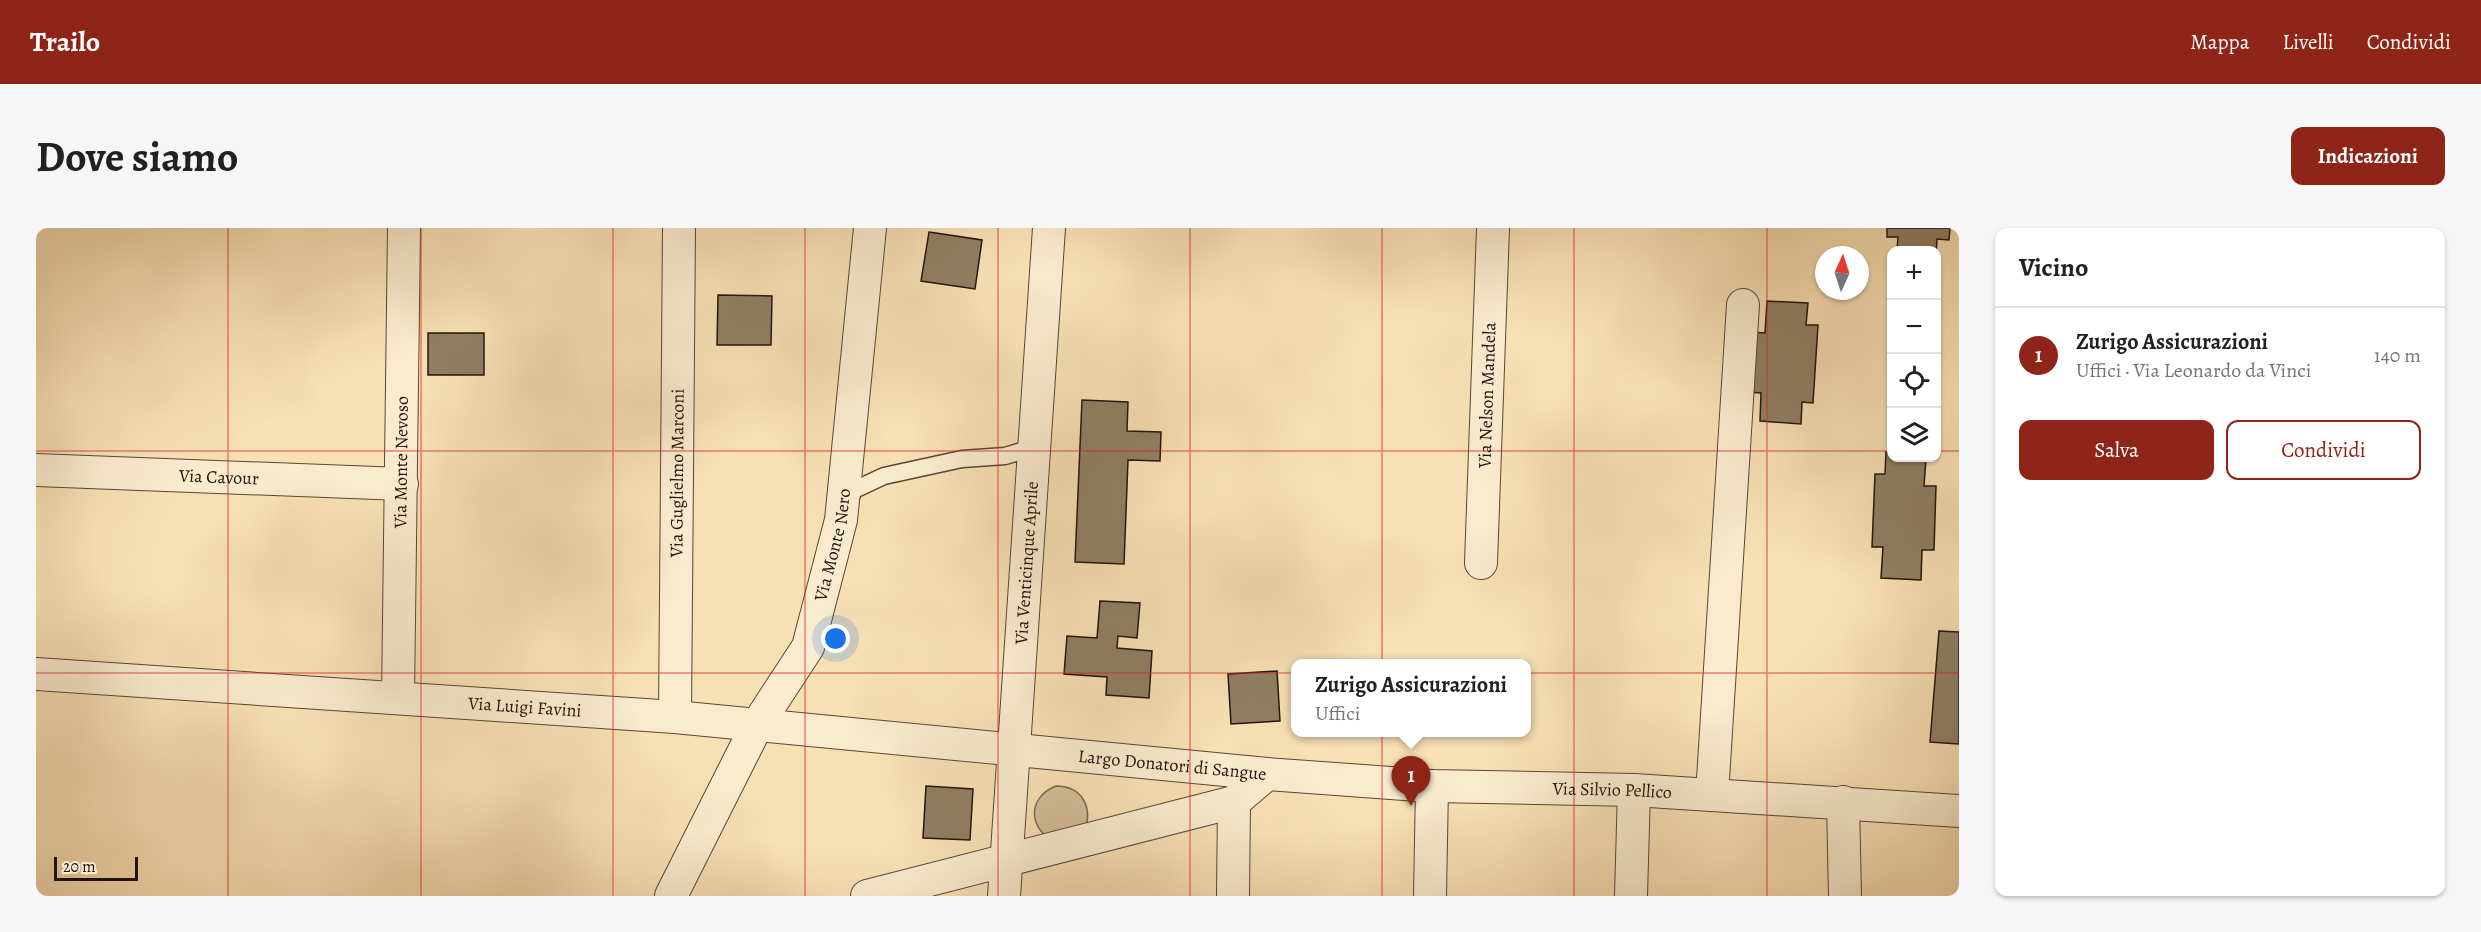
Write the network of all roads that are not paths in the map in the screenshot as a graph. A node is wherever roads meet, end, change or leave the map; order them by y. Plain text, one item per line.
1 (404, 228) edge
2 (679, 228) edge
3 (870, 228) edge
4 (1048, 228) edge
5 (1493, 228) edge
6 (1743, 305) dead end
7 (1035, 447) junction
8 (36, 470) edge
9 (402, 484) junction
10 (841, 520) junction
11 (1481, 563) dead end
12 (36, 674) edge
13 (398, 698) junction
14 (675, 717) junction
15 (757, 724) junction
16 (1015, 751) junction
17 (1267, 774) junction
18 (1432, 786) junction
19 (1634, 790) junction
20 (1712, 795) junction
21 (1234, 802) junction
22 (1843, 802) junction
23 (1959, 811) edge
24 (1006, 859) junction
25 (878, 894) edge
26 (671, 896) edge
27 (1004, 896) edge
28 (1233, 896) edge
29 (1430, 896) edge
30 (1631, 896) edge
31 (1845, 896) edge

1 - 9 street, Via Monte Nevoso
2 - 14 street, Via Guglielmo Marconi
3 - 10 street, Via Monte Nero
4 - 7 street, Via Venticinque Aprile
5 - 11 street, Via Nelson Mandela
6 - 20 street
7 - 10 lane
7 - 16 street, Via Venticinque Aprile
8 - 9 street, Via Cavour
9 - 13 street, Via Monte Nevoso
10 - 15 street, Via Monte Nero
12 - 13 street, Via Luigi Favini
13 - 14 street, Via Luigi Favini
14 - 15 street, Via Luigi Favini
15 - 16 street, Via Luigi Favini
15 - 26 street, Via Monte Nero
16 - 17 street, Largo Donatori di Sangue
16 - 24 street, Via Venticinque Aprile
17 - 18 street, Via Silvio Pellico
17 - 21 street, Largo Donatori di Sangue
18 - 19 street, Via Silvio Pellico
18 - 29 street
19 - 20 street, Via Silvio Pellico
19 - 30 street
20 - 22 street, Via Silvio Pellico
21 - 24 street, Largo Donatori di Sangue
21 - 28 street
22 - 23 street, Via Silvio Pellico
22 - 31 street
24 - 25 street
24 - 27 street, Via Venticinque Aprile

